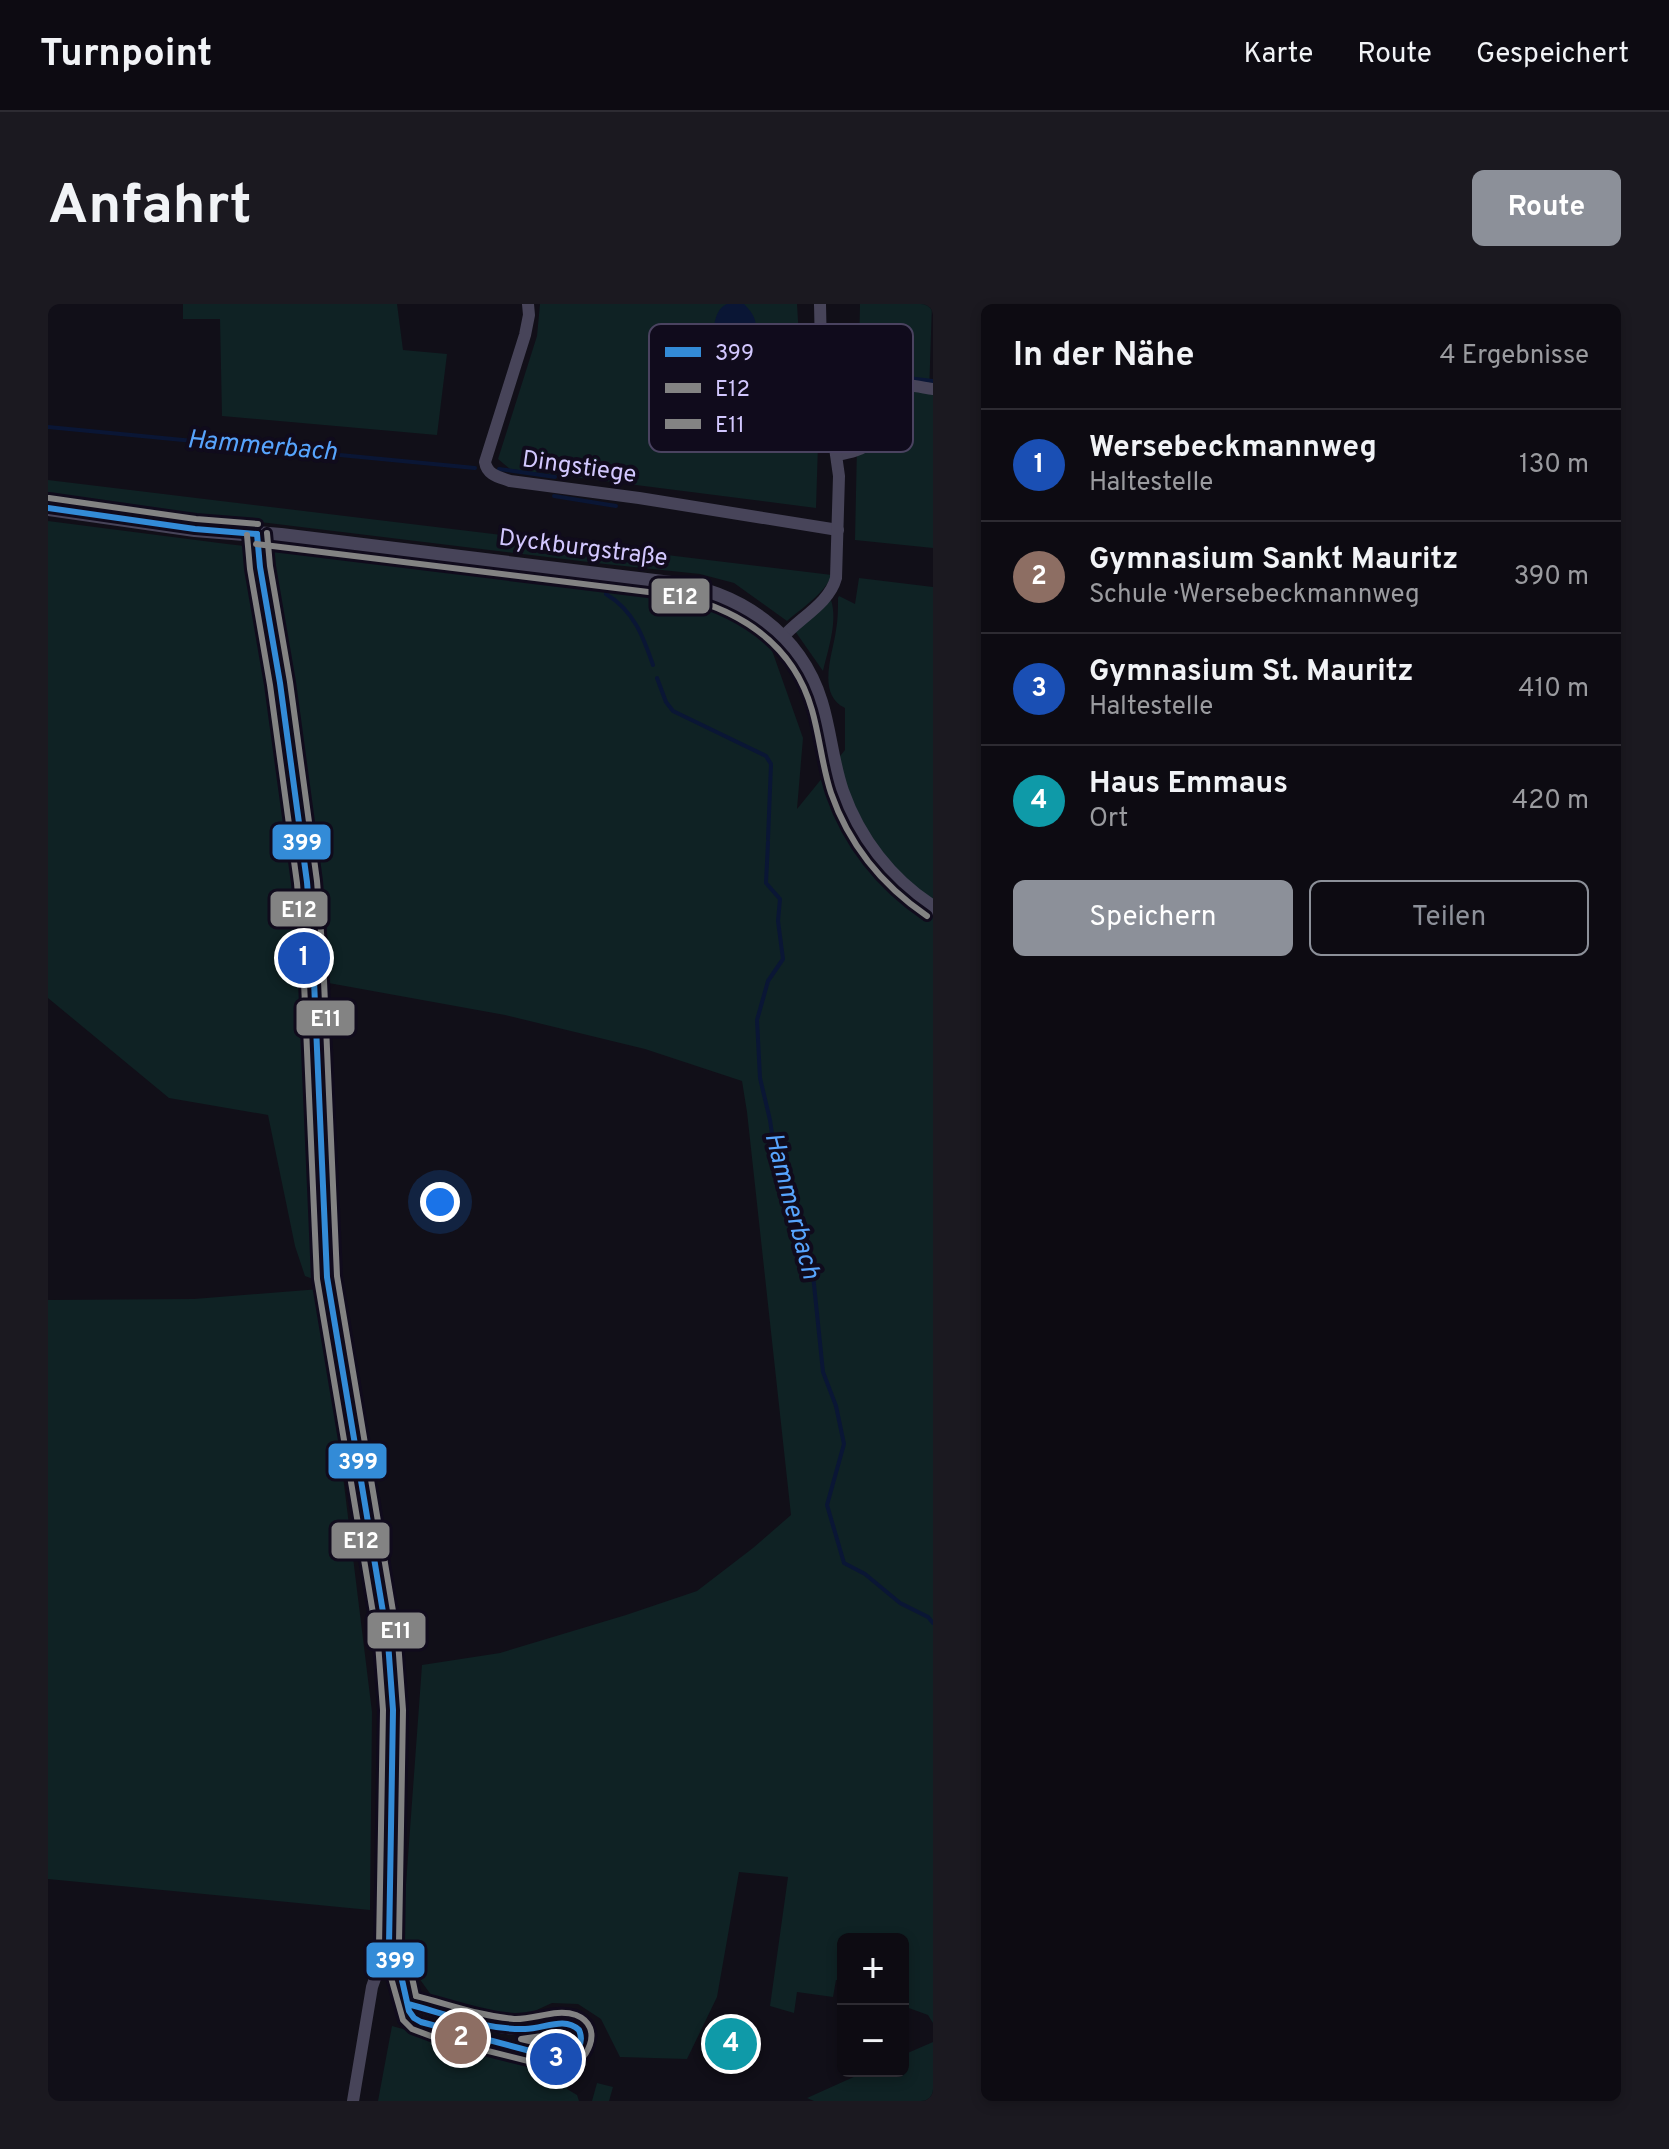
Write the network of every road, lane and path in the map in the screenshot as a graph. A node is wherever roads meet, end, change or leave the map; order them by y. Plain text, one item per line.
1 (528, 304) edge
2 (820, 304) edge
3 (820, 324) edge
4 (913, 387) edge
5 (933, 389) edge
6 (836, 452) edge
7 (848, 452) edge
8 (837, 455) junction
9 (48, 508) edge
10 (838, 530) junction
11 (257, 534) junction
12 (782, 638) junction
13 (933, 908) edge
14 (389, 1945) junction
15 (408, 2004) junction
16 (353, 2101) edge

1 - 10 street, Dingstiege
2 - 3 street
4 - 5 street
6 - 8 street
7 - 8 street
8 - 10 street
9 - 11 street, Dyckburgstraße
10 - 12 street
11 - 12 street, Dyckburgstraße
11 - 14 street
12 - 13 street, Dyckburgstraße
14 - 15 street
14 - 16 street
15 - 15 street

